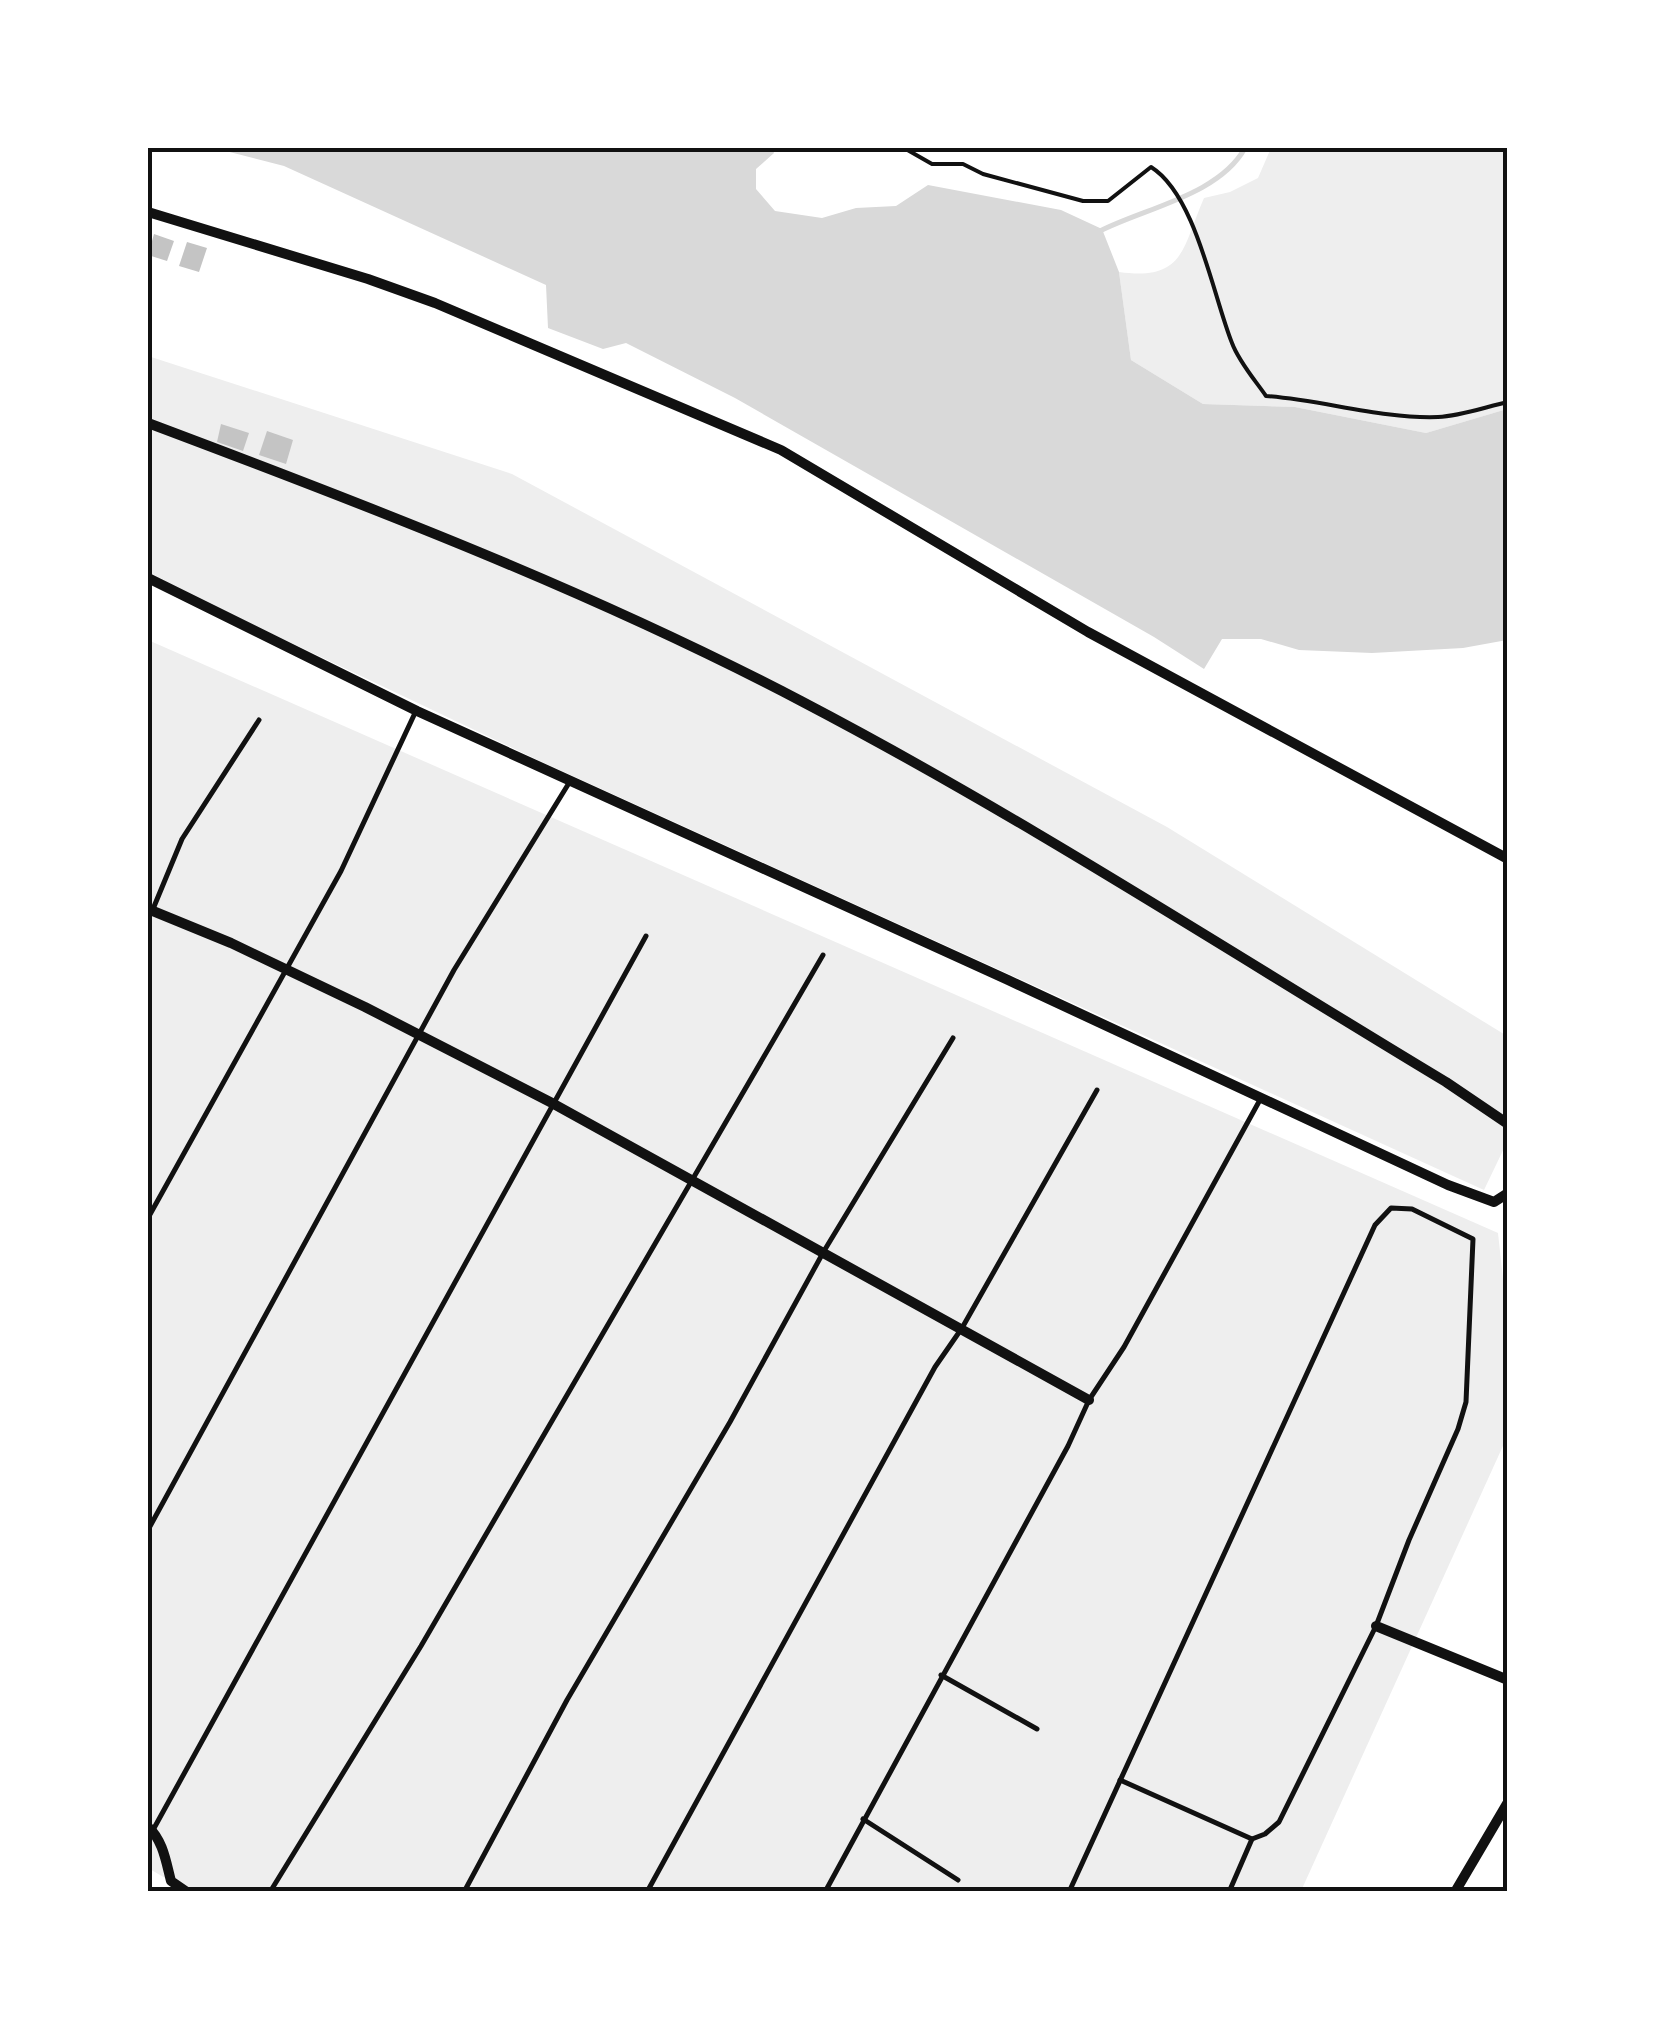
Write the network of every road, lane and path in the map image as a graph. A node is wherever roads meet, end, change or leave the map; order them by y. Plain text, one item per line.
1 (904, 148) edge
2 (148, 212) edge
3 (1508, 402) edge
4 (148, 422) edge
5 (148, 578) edge
6 (417, 711) junction
7 (259, 720) dead end
8 (570, 780) junction
9 (1508, 858) edge
10 (150, 909) edge
11 (646, 936) dead end
12 (822, 955) dead end
13 (286, 970) junction
14 (420, 1036) junction
15 (953, 1038) dead end
16 (1097, 1090) dead end
17 (1261, 1098) junction
18 (554, 1104) junction
19 (1508, 1124) edge
20 (690, 1178) junction
21 (1508, 1193) edge
22 (148, 1218) edge
23 (824, 1251) junction
24 (962, 1328) junction
25 (1089, 1400) junction
26 (148, 1530) edge
27 (1376, 1626) junction
28 (941, 1674) junction
29 (1508, 1680) edge
30 (1037, 1729) dead end
31 (1120, 1780) junction
32 (1508, 1802) edge
33 (863, 1820) junction
34 (150, 1829) edge
35 (1252, 1839) junction
36 (958, 1880) dead end
37 (173, 1886) edge
38 (187, 1892) edge
39 (270, 1892) edge
40 (464, 1892) edge
41 (647, 1892) edge
42 (825, 1892) edge
43 (1068, 1892) edge
44 (1229, 1892) edge
45 (1455, 1892) edge

1 - 3 path
2 - 9 street
4 - 19 street
5 - 6 street
6 - 8 street
6 - 13 lane
7 - 10 lane
8 - 14 lane
8 - 17 street
10 - 13 street
11 - 18 lane
12 - 20 lane
13 - 14 street
13 - 22 lane
14 - 18 street
14 - 26 lane
15 - 23 lane
16 - 24 lane
17 - 21 street
17 - 25 lane
18 - 20 street
18 - 34 lane
20 - 23 street
20 - 39 lane
23 - 24 street
23 - 40 lane
24 - 25 street
24 - 41 lane
25 - 28 lane
27 - 29 street
27 - 31 lane
27 - 35 lane
28 - 30 lane
28 - 33 lane
31 - 35 lane
31 - 43 lane
32 - 45 street
33 - 36 lane
33 - 42 lane
34 - 37 street
35 - 44 lane
37 - 38 street

